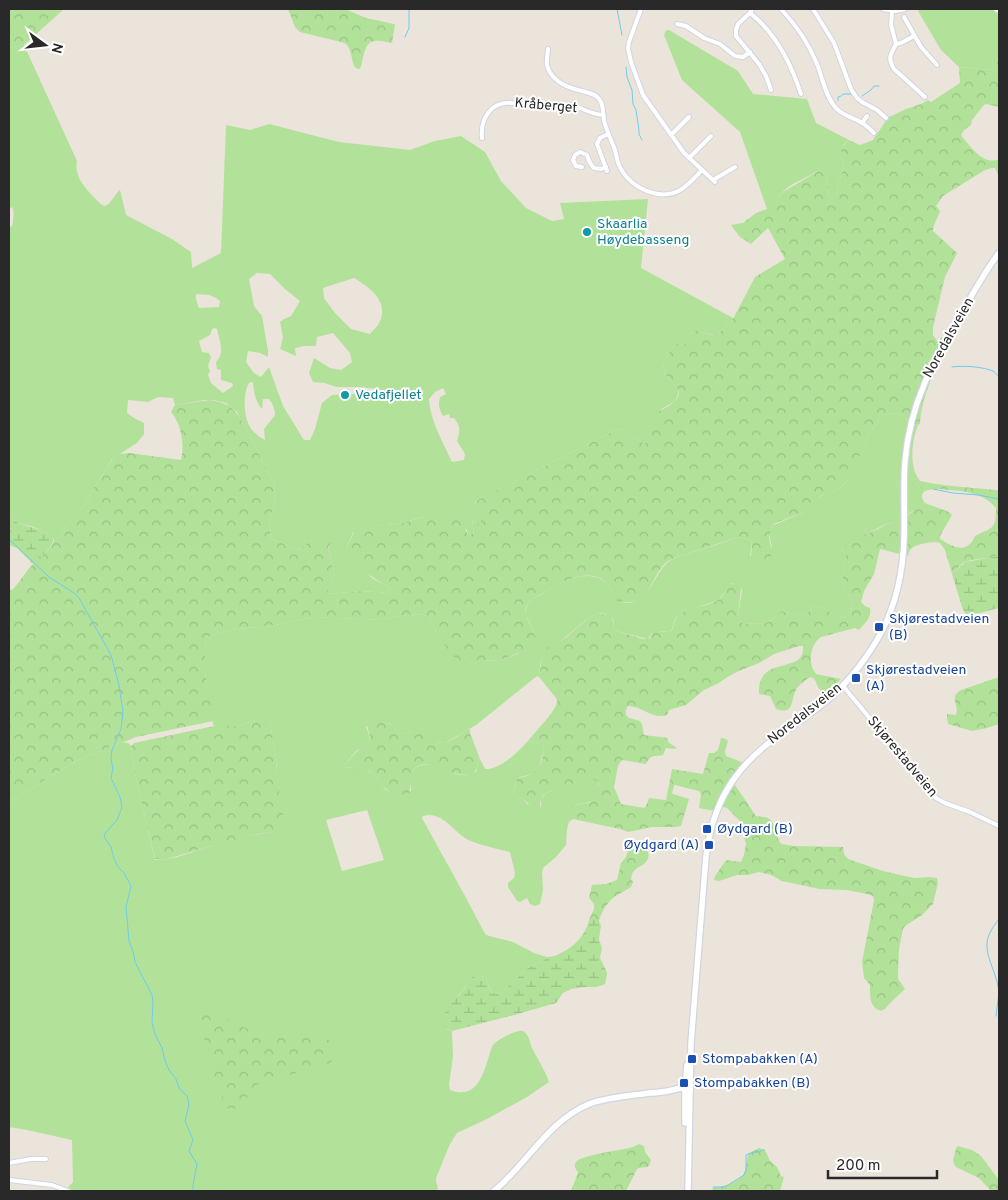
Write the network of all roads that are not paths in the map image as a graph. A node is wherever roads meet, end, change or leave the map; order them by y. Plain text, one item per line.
1 (642, 9) edge
2 (781, 9) edge
3 (813, 9) edge
4 (883, 9) edge
5 (905, 9) edge
6 (996, 9) edge
7 (751, 11) edge
8 (892, 11) junction
9 (999, 11) edge
10 (904, 18) dead end
11 (677, 24) dead end
12 (914, 36) junction
13 (896, 44) junction
14 (548, 49) dead end
15 (750, 52) junction
16 (937, 65) dead end
17 (798, 86) junction
18 (763, 88) dead end
19 (792, 88) dead end
20 (800, 94) dead end
21 (925, 97) dead end
22 (603, 115) junction
23 (867, 116) dead end
24 (689, 117) dead end
25 (886, 118) dead end
26 (862, 123) junction
27 (874, 133) dead end
28 (608, 134) junction
29 (671, 135) junction
30 (711, 136) dead end
31 (482, 138) dead end
32 (689, 158) junction
33 (582, 167) dead end
34 (735, 167) dead end
35 (702, 170) junction
36 (999, 253) edge
37 (843, 686) junction
38 (999, 826) edge
39 (687, 1090) junction
40 (46, 1159) dead end
41 (9, 1162) edge
42 (9, 1180) edge
43 (68, 1191) edge
44 (494, 1191) edge
45 (684, 1191) edge
46 (688, 1191) edge

1 - 29 street
2 - 26 street
3 - 25 street
4 - 8 street
5 - 8 street
6 - 9 street
7 - 15 street
7 - 17 street
8 - 13 street
10 - 12 street
11 - 15 street
12 - 13 street
12 - 16 street
13 - 21 street
14 - 22 street
15 - 18 street
17 - 19 street
17 - 20 street
22 - 28 street
22 - 31 street, Kråberget
23 - 26 street
24 - 29 street
26 - 27 street
28 - 33 street
28 - 35 street
29 - 32 street
30 - 32 street
32 - 35 street
34 - 35 street
36 - 37 main road, Noredalsveien
37 - 38 street, Skjørestadveien
37 - 39 main road, Noredalsveien
39 - 44 main road
39 - 45 main road, Noredalsveien
39 - 46 main road, Noredalsveien
40 - 41 street
42 - 43 street

